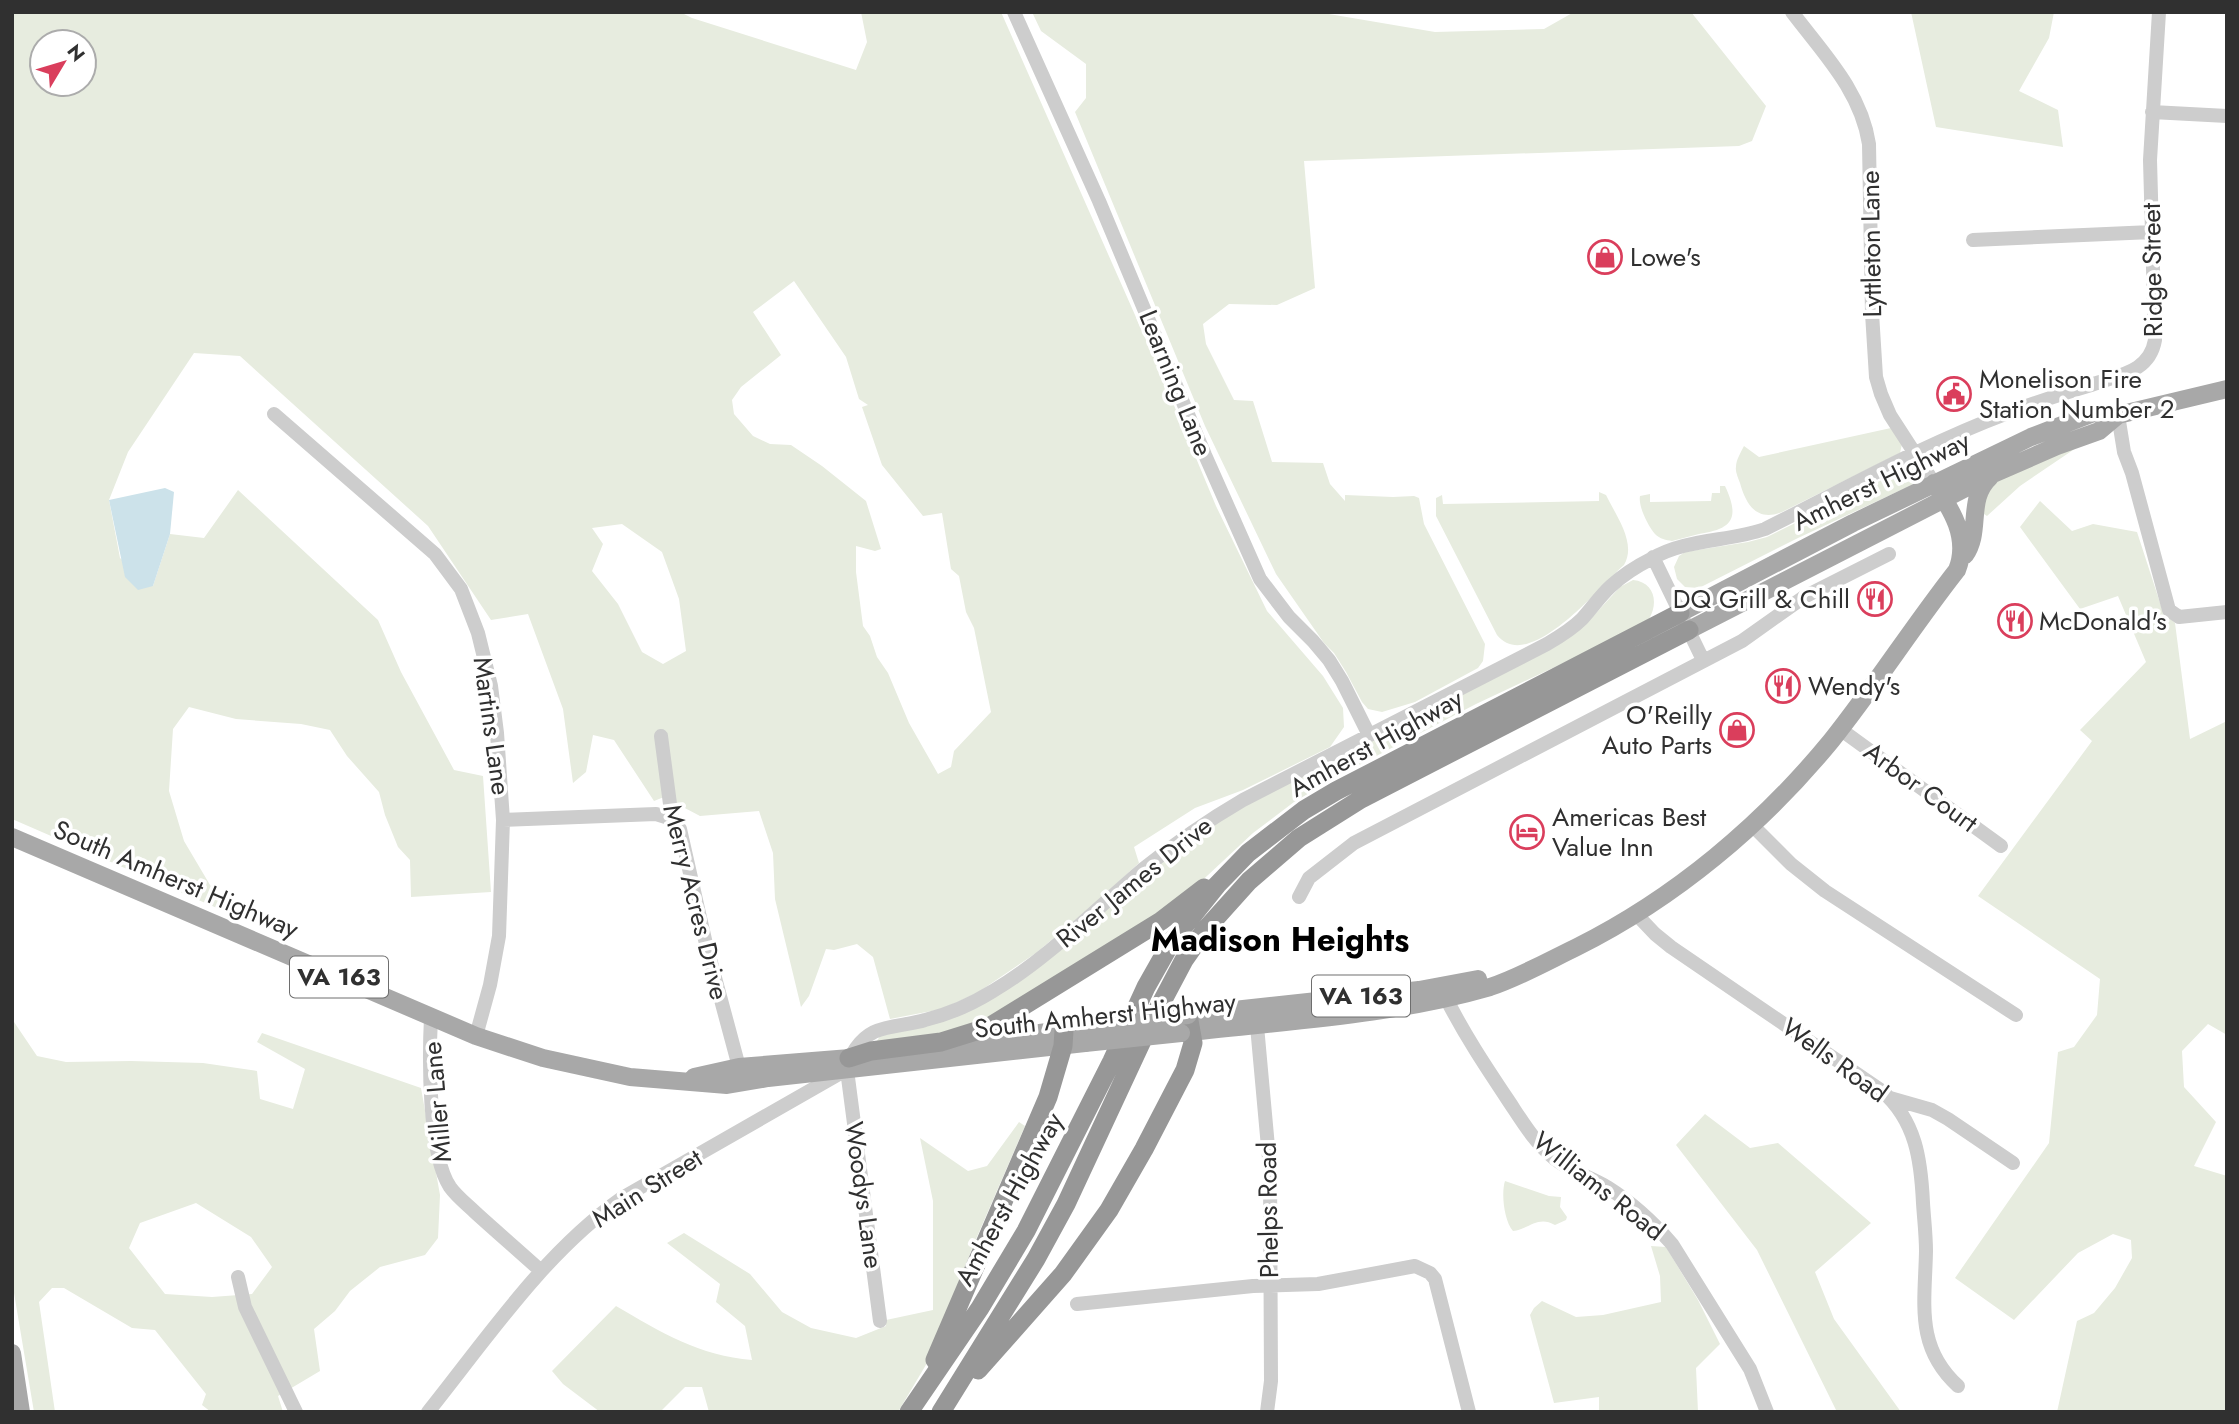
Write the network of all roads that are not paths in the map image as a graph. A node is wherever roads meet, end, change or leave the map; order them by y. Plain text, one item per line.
1 (1014, 12) edge
2 (1792, 12) edge
3 (2159, 12) edge
4 (2152, 112) junction
5 (2227, 116) edge
6 (2152, 232) junction
7 (1973, 240) dead end
8 (2227, 389) edge
9 (274, 414) dead end
10 (2118, 415) junction
11 (1915, 454) junction
12 (1993, 474) junction
13 (1934, 482) junction
14 (1945, 499) junction
15 (1889, 554) dead end
16 (1653, 557) junction
17 (1961, 560) junction
18 (2227, 612) edge
19 (1684, 622) junction
20 (1703, 660) junction
21 (1840, 729) junction
22 (1369, 735) junction
23 (660, 736) dead end
24 (672, 819) junction
25 (503, 820) junction
26 (1752, 825) junction
27 (12, 837) edge
28 (2001, 846) dead end
29 (1248, 853) junction
30 (1298, 897) dead end
31 (1636, 914) junction
32 (1533, 968) junction
33 (1446, 998) junction
34 (2016, 1015) dead end
35 (1256, 1016) junction
36 (431, 1017) junction
37 (1187, 1026) junction
38 (476, 1036) junction
39 (1064, 1038) junction
40 (848, 1064) junction
41 (739, 1067) junction
42 (677, 1081) junction
43 (1889, 1097) junction
44 (2013, 1163) dead end
45 (541, 1271) junction
46 (238, 1276) dead end
47 (1270, 1286) junction
48 (1077, 1304) dead end
49 (880, 1321) dead end
50 (12, 1353) edge
51 (1958, 1386) dead end
52 (21, 1412) edge
53 (296, 1412) edge
54 (428, 1412) edge
55 (907, 1412) edge
56 (943, 1412) edge
57 (1267, 1412) edge
58 (1469, 1412) edge
59 (1768, 1412) edge

1 - 22 street, Learning Lane
2 - 11 street, Lyttleton Lane
3 - 4 street, Ridge Street
4 - 5 street
4 - 6 street, Ridge Street
6 - 7 street
6 - 11 street, Ridge Street
8 - 10 main road
9 - 25 street, Martins Lane
10 - 12 main road, Amherst Highway
10 - 13 main road, Amherst Highway
10 - 18 street
11 - 13 street, Lyttleton Lane
11 - 16 street, River James Drive
12 - 14 main road, Amherst Highway
12 - 17 main road, South Amherst Highway
13 - 14 main road
13 - 19 main road, Amherst Highway
14 - 17 main road
14 - 19 main road, Amherst Highway
15 - 20 street
16 - 19 street
16 - 22 street, River James Drive
17 - 21 main road, South Amherst Highway / VA 163
19 - 20 street
19 - 29 highway, Amherst Highway
19 - 56 highway, Amherst Highway
20 - 30 street
21 - 26 main road, South Amherst Highway / VA 163
21 - 28 street, Arbor Court
22 - 40 street, River James Drive
23 - 24 street, Merry Acres Drive
24 - 25 street
24 - 41 street, Merry Acres Drive
25 - 38 street, Martins Lane
26 - 31 main road, South Amherst Highway / VA 163
26 - 34 street
27 - 36 main road, South Amherst Highway / VA 163
29 - 40 highway
29 - 55 highway, Amherst Highway
31 - 32 main road, South Amherst Highway / VA 163
31 - 43 street, Wells Road
32 - 33 main road, South Amherst Highway / VA 163
32 - 35 main road, South Amherst Highway / VA 163
33 - 35 main road, South Amherst Highway / VA 163
33 - 59 street, Williams Road
35 - 37 main road, South Amherst Highway / VA 163
35 - 47 street, Phelps Road
36 - 38 main road, South Amherst Highway / VA 163
36 - 45 street, Miller Lane
37 - 39 main road, South Amherst Highway / VA 163, bridge
37 - 39 main road, South Amherst Highway / VA 163, bridge
37 - 56 highway
38 - 42 main road, South Amherst Highway / VA 163
39 - 40 main road, South Amherst Highway / VA 163
39 - 55 highway
40 - 41 main road, South Amherst Highway / VA 163
40 - 42 main road, South Amherst Highway / VA 163
40 - 45 street, Main Street
40 - 49 street, Woodys Lane
41 - 42 main road, South Amherst Highway / VA 163
43 - 44 street
43 - 51 street, Wells Road
45 - 54 street, Main Street
46 - 53 street
47 - 48 street
47 - 57 street, Phelps Road
47 - 58 street
50 - 52 main road

